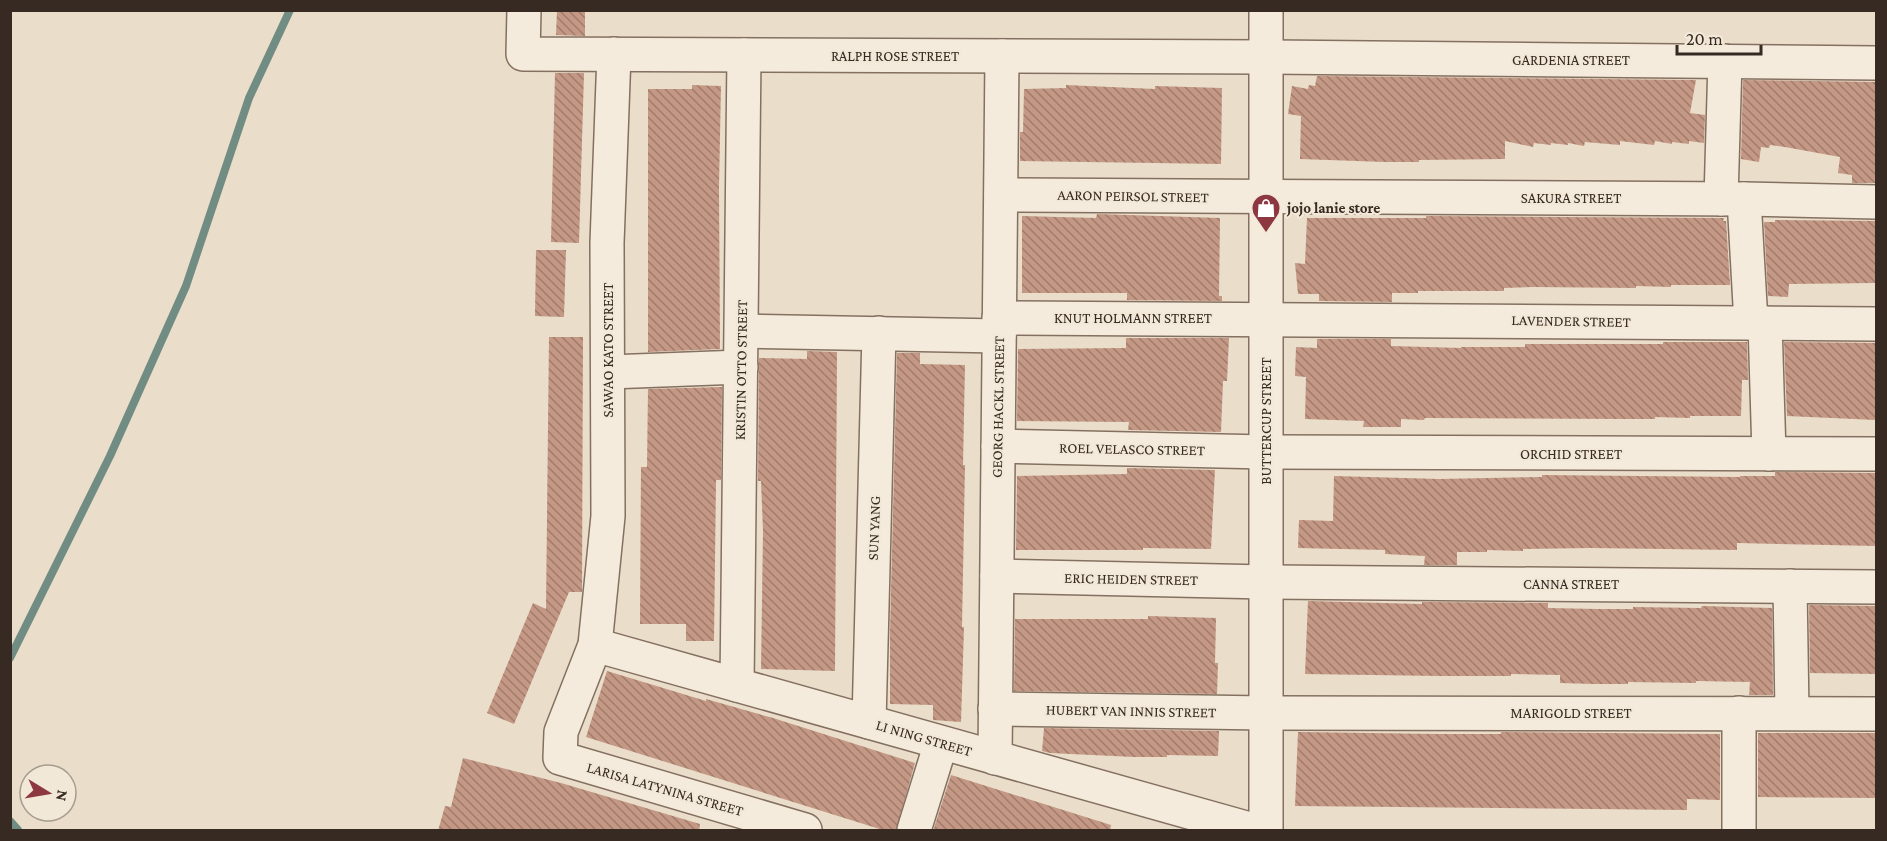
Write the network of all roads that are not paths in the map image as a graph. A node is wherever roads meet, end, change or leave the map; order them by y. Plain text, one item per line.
1 (524, 10) edge
2 (1266, 10) edge
3 (614, 54) junction
4 (744, 55) junction
5 (1002, 56) junction
6 (1266, 57) junction
7 (1725, 61) junction
8 (1876, 63) edge
9 (1001, 195) junction
10 (1266, 198) junction
11 (1733, 199) junction
12 (1876, 202) edge
13 (1266, 319) junction
14 (1758, 323) junction
15 (1876, 324) edge
16 (999, 327) junction
17 (742, 331) junction
18 (879, 333) junction
19 (741, 367) junction
20 (609, 372) junction
21 (998, 446) junction
22 (1266, 452) junction
23 (1769, 454) junction
24 (1876, 454) edge
25 (997, 576) junction
26 (1266, 582) junction
27 (1791, 586) junction
28 (1876, 586) edge
29 (595, 645) junction
30 (737, 685) junction
31 (995, 709) junction
32 (1266, 713) junction
33 (1739, 713) junction
34 (1792, 713) junction
35 (1876, 714) edge
36 (869, 722) junction
37 (941, 743) junction
38 (560, 758) joint
39 (995, 758) junction
40 (805, 831) edge
41 (914, 831) edge
42 (1253, 831) edge
43 (1266, 831) edge
44 (1739, 831) edge

1 - 3 street, RALPH ROSE STREET
2 - 6 street, BUTTERCUP STREET
3 - 4 street, RALPH ROSE STREET
3 - 20 street, SAWAO KATO STREET
4 - 5 street, RALPH ROSE STREET
4 - 17 street, KRISTIN OTTO STREET
5 - 6 street, RALPH ROSE STREET
5 - 9 street, GEORG HACKL STREET
6 - 7 street, GARDENIA STREET
6 - 10 street, BUTTERCUP STREET
7 - 8 street, GARDENIA STREET
7 - 11 street
9 - 10 street, AARON PEIRSOL STREET
9 - 16 street, GEORG HACKL STREET
10 - 11 street, SAKURA STREET
10 - 13 street, BUTTERCUP STREET
11 - 12 street, SAKURA STREET
11 - 14 street
13 - 14 street, LAVENDER STREET
13 - 16 street, KNUT HOLMANN STREET
13 - 22 street, BUTTERCUP STREET
14 - 15 street, LAVENDER STREET
14 - 23 street
16 - 18 street, KNUT HOLMANN STREET
16 - 21 street, GEORG HACKL STREET
17 - 18 street, KNUT HOLMANN STREET
17 - 19 street, KRISTIN OTTO STREET
18 - 36 street, SUN YANG
19 - 20 street
19 - 30 street, KRISTIN OTTO STREET
20 - 29 street, SAWAO KATO STREET
21 - 22 street, ROEL VELASCO STREET
21 - 25 street, GEORG HACKL STREET
22 - 23 street, ORCHID STREET
22 - 26 street, BUTTERCUP STREET
23 - 24 street, ORCHID STREET
25 - 26 street, ERIC HEIDEN STREET
25 - 31 street, GEORG HACKL STREET
26 - 27 street, CANNA STREET
26 - 32 street, BUTTERCUP STREET
27 - 28 street, CANNA STREET
27 - 34 street
29 - 30 street, LI NING STREET
29 - 38 street, SAWAO KATO STREET
30 - 36 street, LI NING STREET
31 - 32 street, HUBERT VAN INNIS STREET
31 - 39 street, GEORG HACKL STREET
32 - 33 street, MARIGOLD STREET
32 - 43 street, BUTTERCUP STREET
33 - 34 street, MARIGOLD STREET
33 - 44 street
34 - 35 street, MARIGOLD STREET
36 - 37 street, LI NING STREET
37 - 39 street, LI NING STREET
37 - 41 street
38 - 40 street, LARISA LATYNINA STREET
39 - 42 street, LI NING STREET

